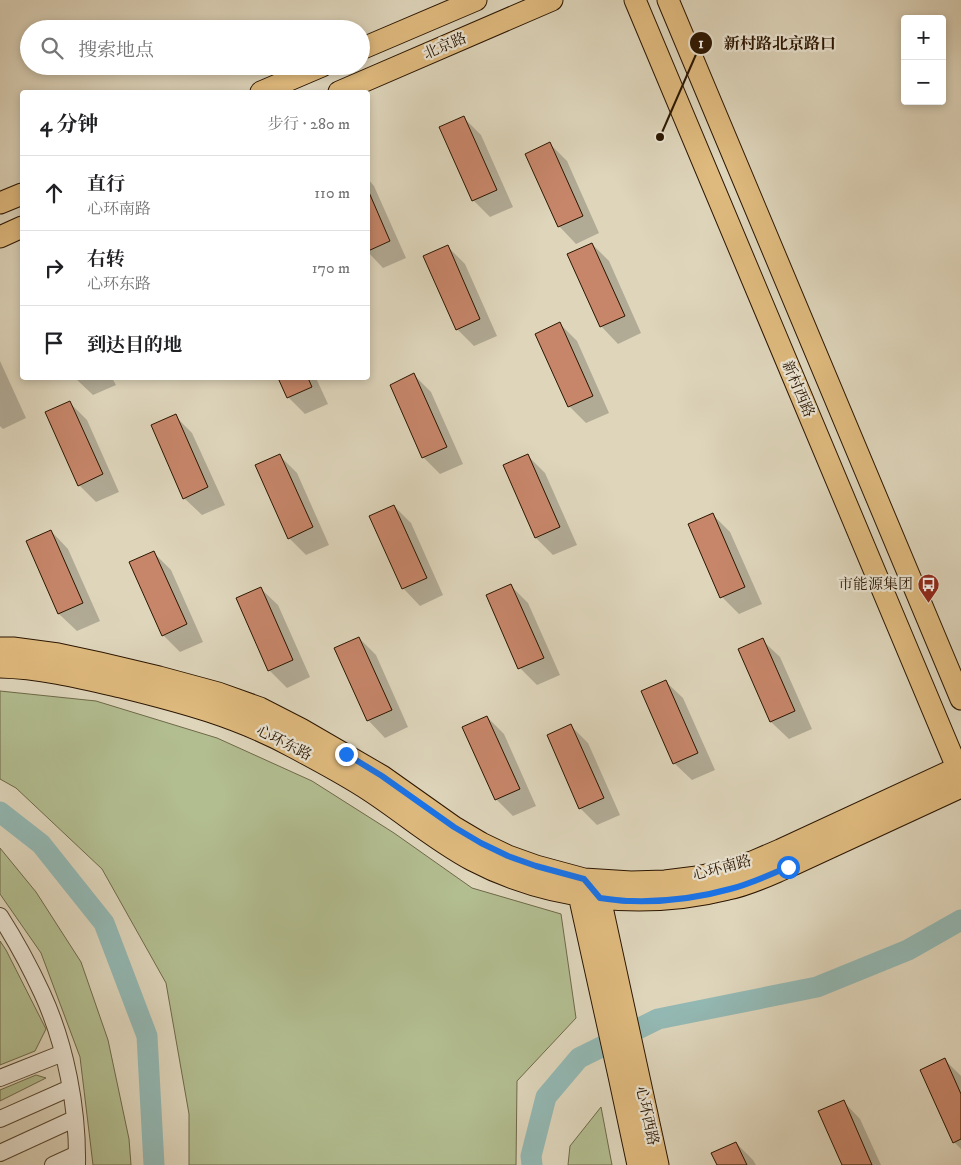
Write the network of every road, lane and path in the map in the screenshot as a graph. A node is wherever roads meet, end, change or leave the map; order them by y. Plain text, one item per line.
1 (476, 0) edge
2 (552, 0) edge
3 (635, 0) edge
4 (668, 0) edge
5 (370, 45) edge
6 (301, 75) edge
7 (266, 90) edge
8 (344, 90) edge
9 (20, 195) edge
10 (0, 203) edge
11 (20, 228) edge
12 (0, 237) edge
13 (0, 648) edge
14 (0, 667) edge
15 (961, 699) edge
16 (960, 775) edge
17 (588, 891) junction
18 (0, 916) edge
19 (62, 1053) junction
20 (628, 1071) junction
21 (0, 1078) edge
22 (70, 1088) junction
23 (0, 1119) edge
24 (74, 1119) junction
25 (0, 1153) edge
26 (77, 1159) edge
27 (53, 1165) edge
28 (638, 1165) edge
29 (658, 1165) edge

1 - 5 main road, 北京路
2 - 8 main road, 北京路
3 - 16 main road, 新村西路
4 - 15 main road, 新村西路
6 - 7 main road
9 - 10 main road
11 - 12 main road
13 - 17 main road, 心环东路
14 - 17 main road, 心环东路
16 - 17 main road, 心环南路
17 - 20 main road
18 - 19 street
19 - 21 street
19 - 22 street
20 - 28 main road, 心环西路
20 - 29 main road, 心环西路
22 - 23 street
22 - 24 street
24 - 25 street
24 - 26 street
26 - 27 street

